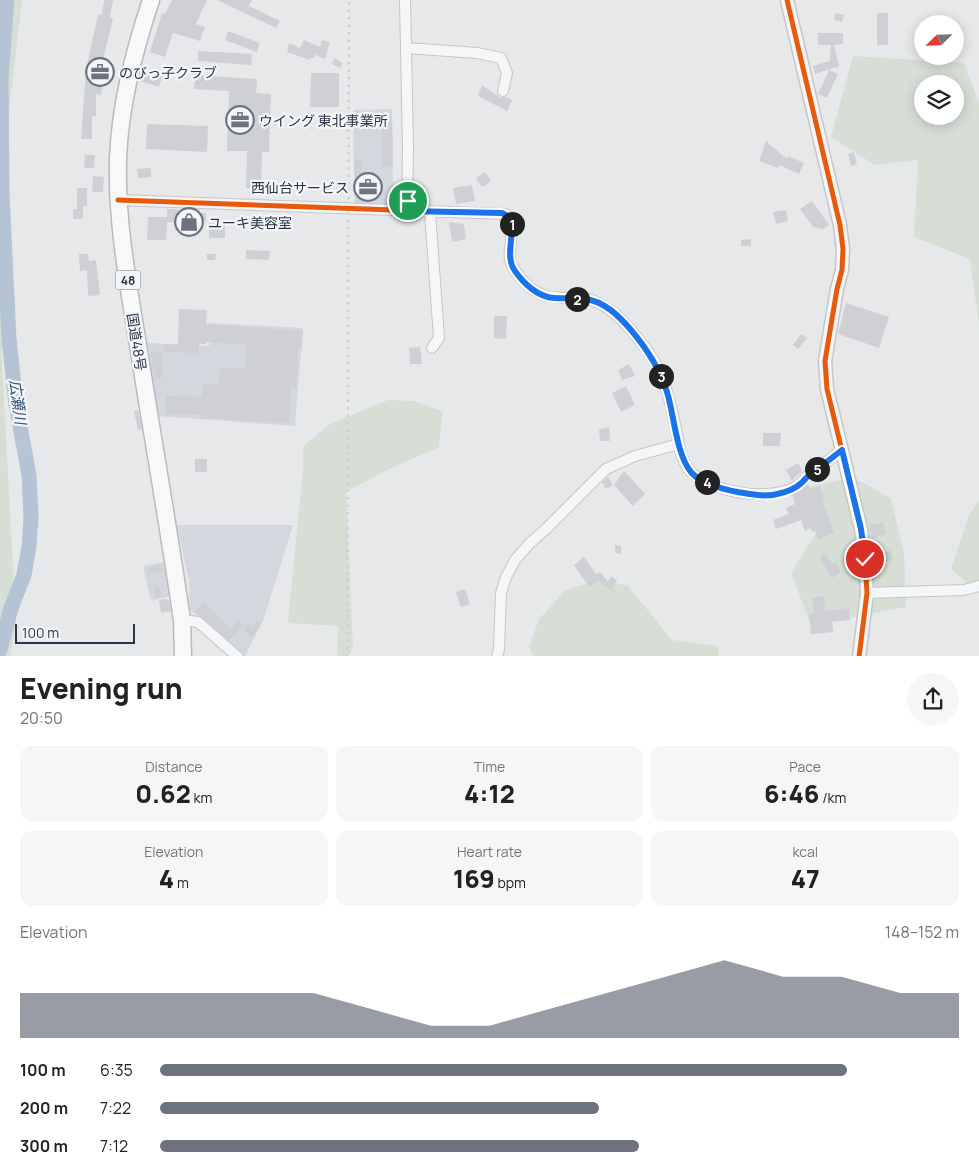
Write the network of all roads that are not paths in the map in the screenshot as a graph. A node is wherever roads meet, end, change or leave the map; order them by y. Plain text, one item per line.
1 (150, 0) edge
2 (405, 0) edge
3 (787, 0) edge
4 (406, 48) junction
5 (503, 91) dead end
6 (118, 200) junction
7 (407, 211) junction
8 (430, 212) junction
9 (432, 348) dead end
10 (679, 444) junction
11 (842, 450) junction
12 (979, 586) edge
13 (867, 593) junction
14 (182, 620) junction
15 (182, 656) edge
16 (238, 656) edge
17 (497, 656) edge
18 (859, 656) edge

1 - 6 highway, 国道48号 / 48
2 - 4 street
3 - 11 street
4 - 5 street
4 - 7 street
6 - 7 street
6 - 14 highway, 国道48号 / 48
7 - 8 street
8 - 9 street
8 - 10 street
10 - 11 street
10 - 17 street
11 - 13 street
12 - 13 street
13 - 18 street
14 - 15 highway, 国道48号 / 48
14 - 16 street

